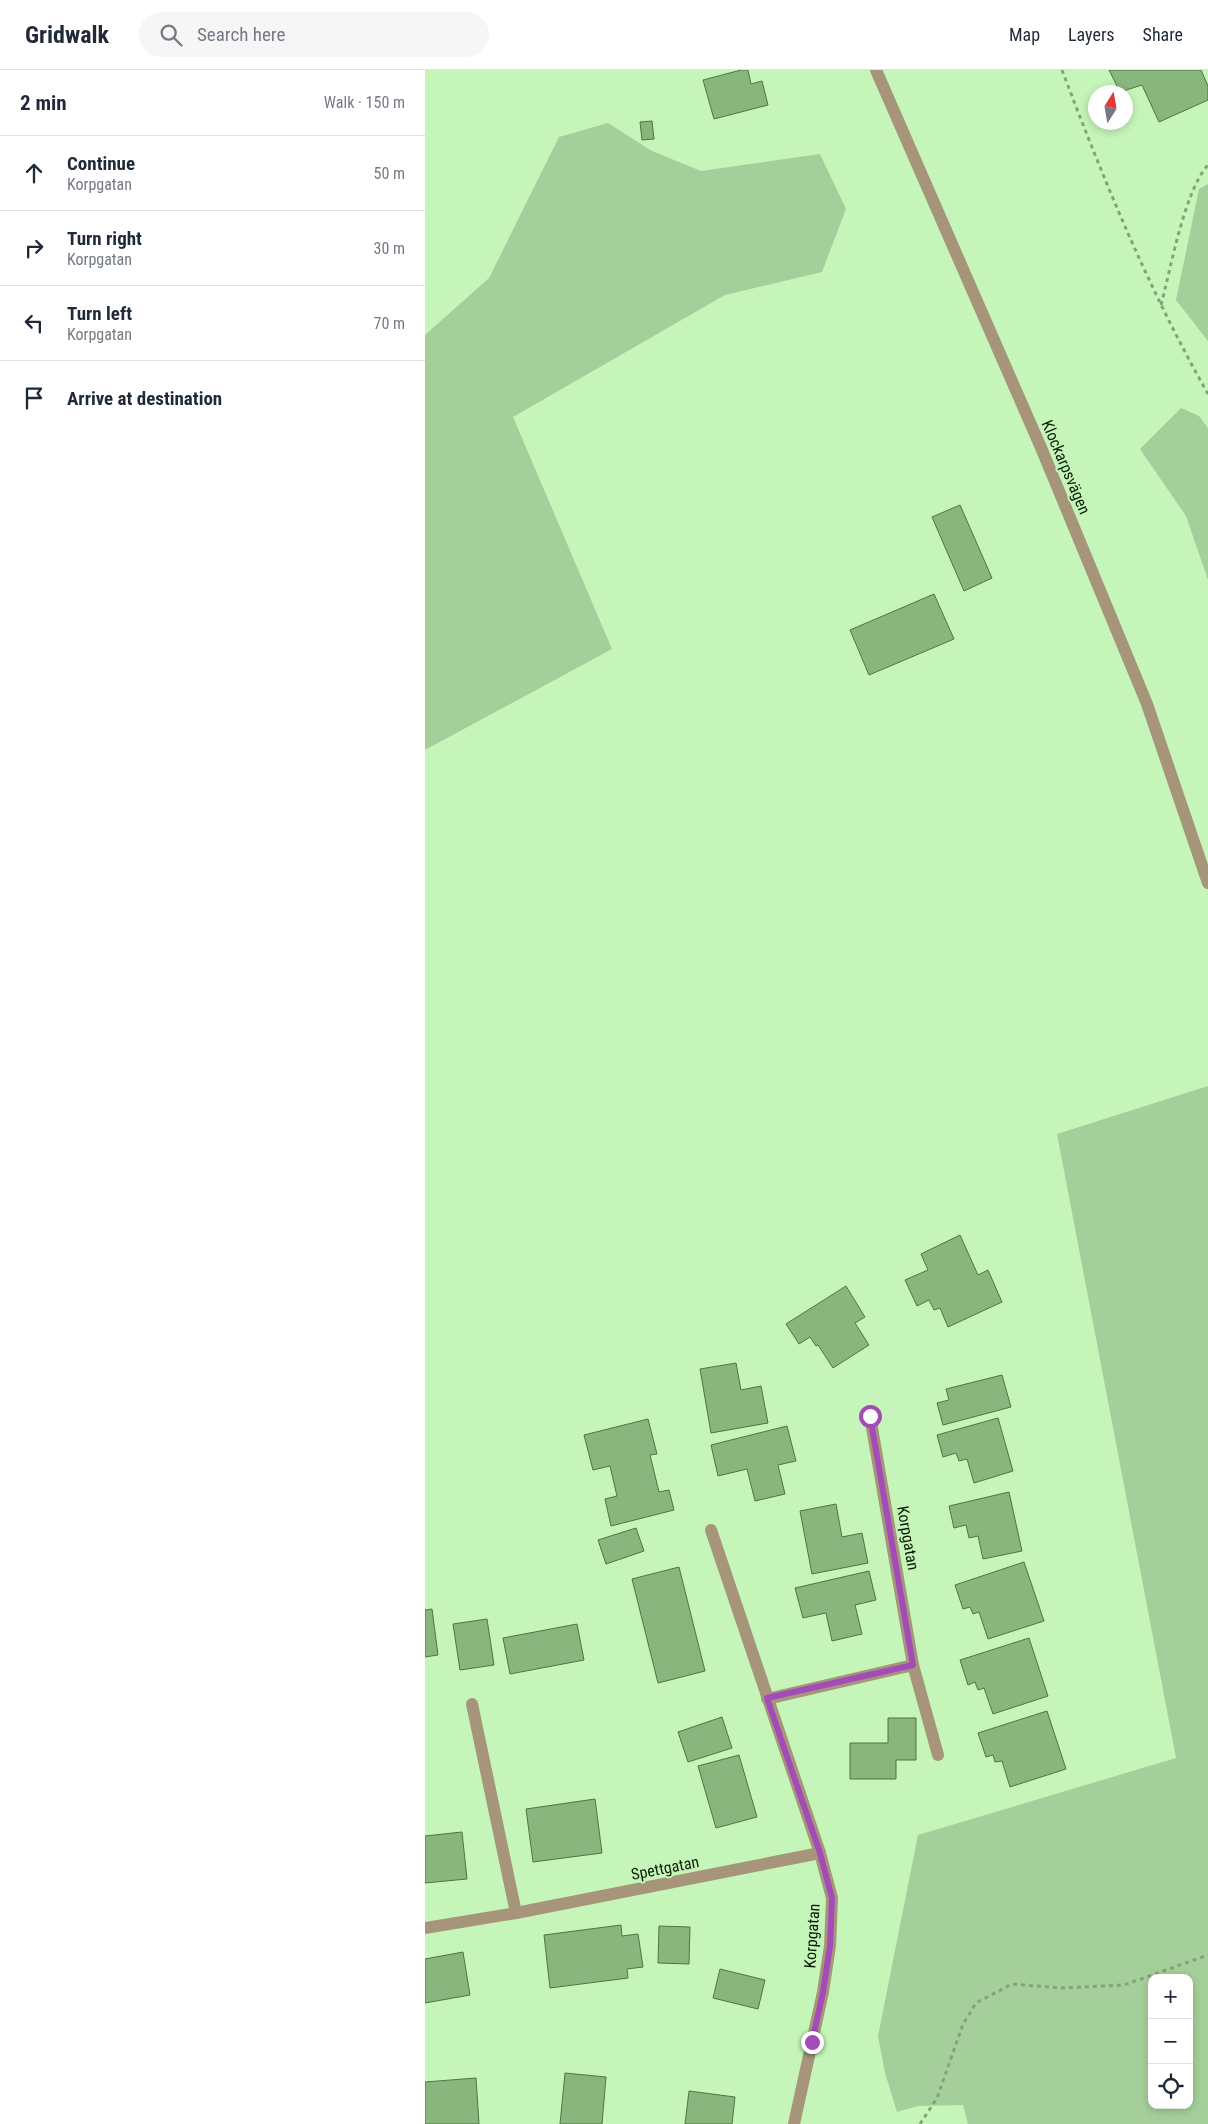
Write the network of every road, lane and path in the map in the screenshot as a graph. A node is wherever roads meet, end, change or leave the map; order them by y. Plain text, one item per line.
1 (876, 70) edge
2 (1062, 70) edge
3 (1208, 165) edge
4 (1161, 306) junction
5 (1208, 394) edge
6 (1208, 883) edge
7 (870, 1416) dead end
8 (711, 1530) dead end
9 (913, 1665) junction
10 (767, 1698) junction
11 (473, 1704) dead end
12 (938, 1755) dead end
13 (820, 1853) junction
14 (516, 1914) junction
15 (425, 1928) edge
16 (1208, 1955) edge
17 (794, 2124) edge
18 (920, 2124) edge

1 - 6 street, Klockarpsvägen
2 - 4 path
3 - 4 path
4 - 5 path
7 - 9 street, Korpgatan
8 - 10 street, Korpgatan
9 - 10 street
9 - 12 street, Korpgatan
10 - 13 street, Korpgatan
11 - 14 street
13 - 14 street, Spettgatan
13 - 17 street, Korpgatan
14 - 15 street, Spettgatan
16 - 18 path

